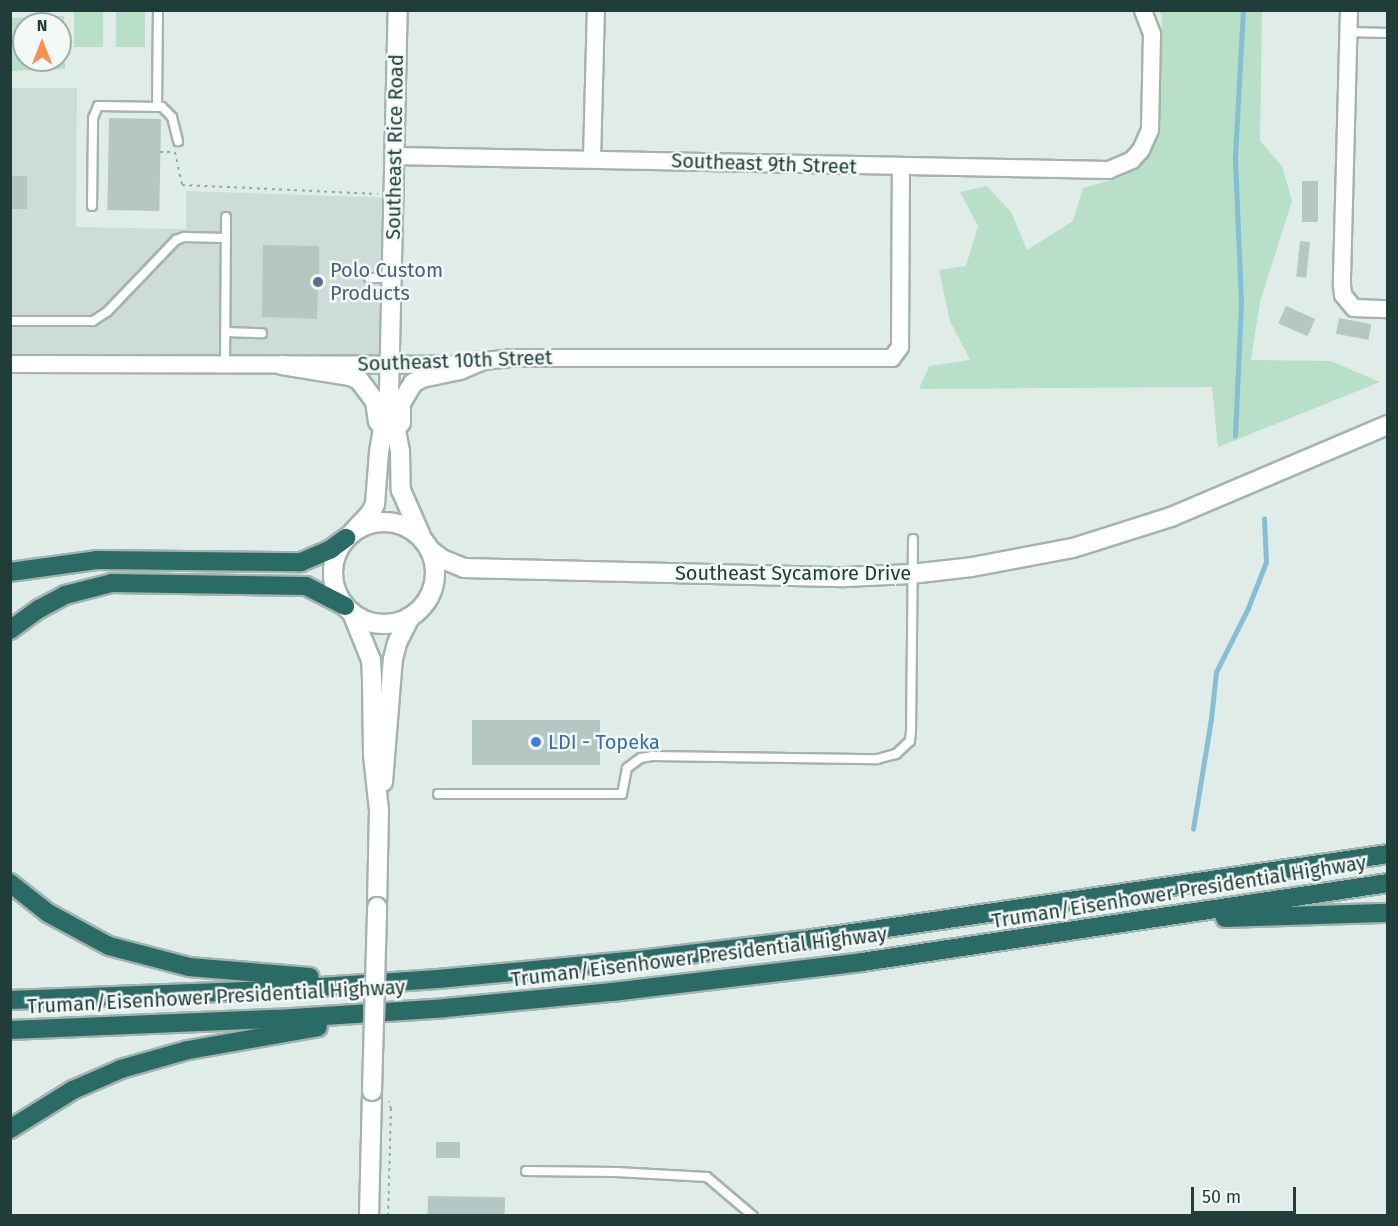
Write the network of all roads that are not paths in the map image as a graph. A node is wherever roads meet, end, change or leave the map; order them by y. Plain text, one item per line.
1 (158, 10) edge
2 (398, 10) edge
3 (596, 10) edge
4 (1143, 10) edge
5 (1348, 10) edge
6 (1348, 32) junction
7 (1388, 33) edge
8 (157, 106) junction
9 (178, 141) dead end
10 (394, 156) junction
11 (592, 159) junction
12 (901, 168) junction
13 (92, 206) dead end
14 (226, 217) dead end
15 (226, 238) junction
16 (369, 278) dead end
17 (392, 278) junction
18 (1388, 309) edge
19 (10, 321) edge
20 (225, 332) junction
21 (262, 333) dead end
22 (481, 361) junction
23 (10, 364) edge
24 (225, 365) junction
25 (282, 365) junction
26 (389, 365) junction
27 (389, 392) junction
28 (1388, 425) edge
29 (400, 451) junction
30 (379, 452) junction
31 (350, 535) junction
32 (913, 539) dead end
33 (425, 543) junction
34 (10, 572) edge
35 (912, 574) junction
36 (348, 609) junction
37 (411, 616) junction
38 (10, 630) edge
39 (438, 794) dead end
40 (379, 810) junction
41 (1388, 854) edge
42 (10, 883) edge
43 (1388, 883) edge
44 (1388, 913) edge
45 (1130, 922) junction
46 (438, 979) junction
47 (10, 1000) edge
48 (445, 1008) junction
49 (10, 1030) edge
50 (10, 1129) edge
51 (526, 1171) dead end
52 (369, 1215) edge
53 (753, 1215) edge

1 - 8 lane
2 - 10 street, Southeast Rice Road
3 - 11 street
4 - 12 street, Southeast 9th Street
5 - 6 street
6 - 7 lane
6 - 18 street
8 - 9 lane
8 - 13 lane
10 - 11 street, Southeast 9th Street
10 - 17 street, Southeast Rice Road
11 - 12 street, Southeast 9th Street
12 - 22 street, Southeast 10th Street
14 - 15 lane
15 - 19 lane
15 - 20 lane
16 - 17 lane
17 - 26 street, Southeast Rice Road
20 - 21 lane
20 - 24 lane
22 - 26 street, Southeast 10th Street
22 - 29 street
23 - 24 street, Southeast 10th Street
24 - 25 street, Southeast 10th Street
25 - 26 street, Southeast 10th Street
25 - 30 street
26 - 27 street, Southeast Rice Road
27 - 29 street, Southeast Rice Road
27 - 30 street, Southeast Rice Road
28 - 35 street, Southeast Sycamore Drive
29 - 33 street, Southeast Rice Road
30 - 31 street, Southeast Rice Road
31 - 33 street
31 - 34 highway
31 - 36 street
32 - 35 lane
33 - 35 street, Southeast Sycamore Drive
33 - 37 street
35 - 39 lane
36 - 37 street
36 - 38 highway
36 - 40 street
37 - 40 street
40 - 52 street, bridge
41 - 46 highway, Truman/Eisenhower Presidential Highway
42 - 46 highway
43 - 45 highway, Truman/Eisenhower Presidential Highway
44 - 45 highway
45 - 48 highway, Truman/Eisenhower Presidential Highway
46 - 47 highway, Truman/Eisenhower Presidential Highway
48 - 49 highway, Truman/Eisenhower Presidential Highway
48 - 50 highway
51 - 53 lane

